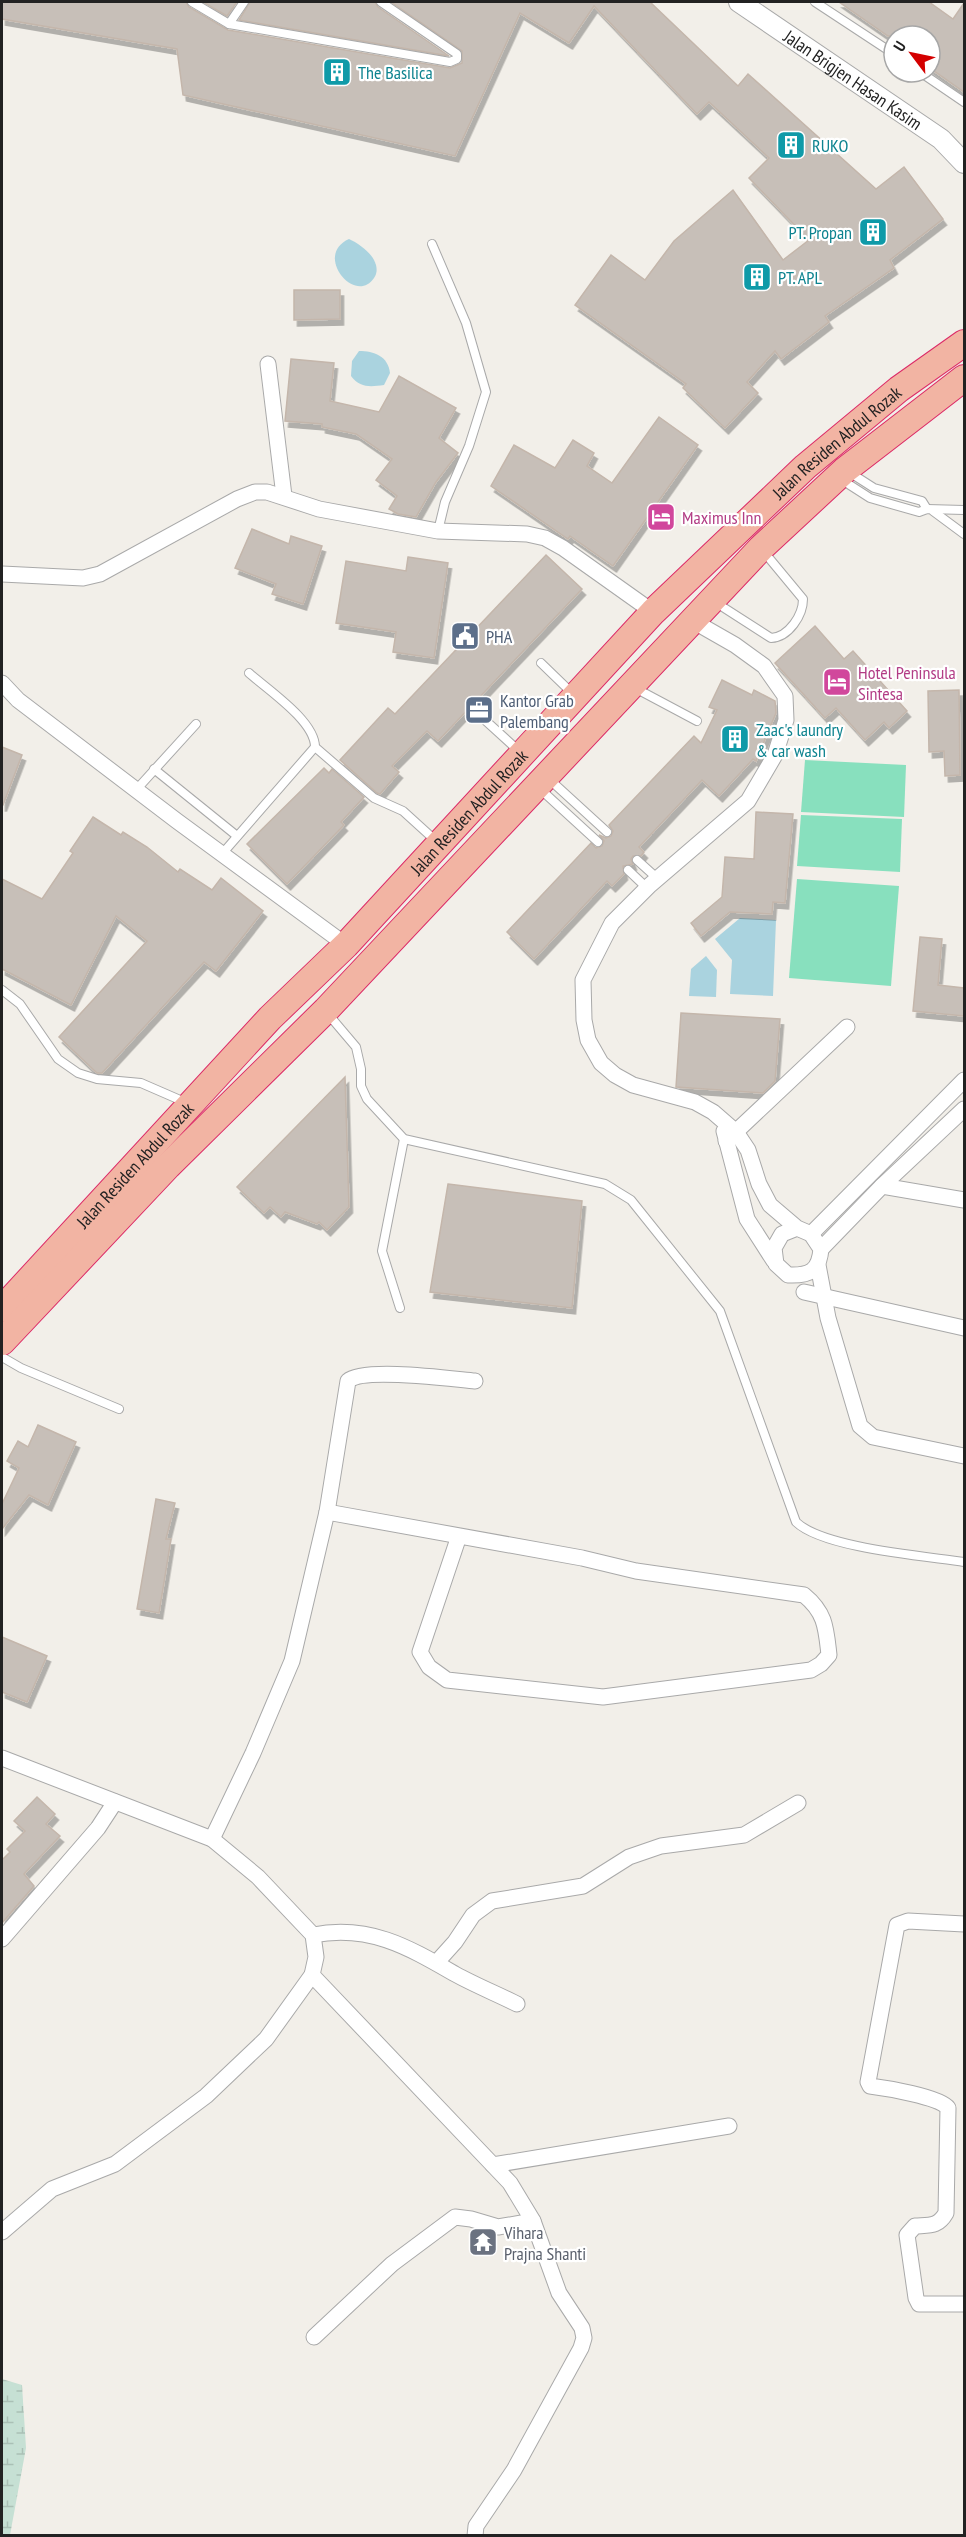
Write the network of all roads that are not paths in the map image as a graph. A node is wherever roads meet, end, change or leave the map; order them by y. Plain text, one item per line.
1 (192, 2) edge
2 (244, 2) edge
3 (381, 2) edge
4 (739, 2) edge
5 (815, 2) edge
6 (202, 4) edge
7 (229, 24) junction
8 (882, 46) edge
9 (938, 84) edge
10 (964, 102) edge
11 (964, 163) edge
12 (432, 244) dead end
13 (964, 343) edge
14 (268, 364) dead end
15 (964, 378) edge
16 (841, 474) junction
17 (284, 495) junction
18 (930, 510) junction
19 (964, 510) edge
20 (438, 531) junction
21 (964, 534) edge
22 (761, 548) junction
23 (2, 574) edge
24 (712, 600) junction
25 (653, 612) junction
26 (693, 621) junction
27 (541, 663) dead end
28 (249, 674) dead end
29 (2, 683) edge
30 (631, 685) junction
31 (576, 697) junction
32 (486, 721) dead end
33 (697, 721) dead end
34 (196, 724) dead end
35 (315, 747) junction
36 (523, 754) junction
37 (154, 769) junction
38 (541, 781) junction
39 (139, 787) junction
40 (607, 832) dead end
41 (236, 838) junction
42 (598, 842) dead end
43 (440, 844) junction
44 (222, 854) junction
45 (637, 860) dead end
46 (628, 870) dead end
47 (652, 883) junction
48 (346, 945) junction
49 (2, 990) edge
50 (326, 1010) junction
51 (847, 1027) dead end
52 (964, 1080) edge
53 (191, 1105) junction
54 (964, 1109) edge
55 (933, 1112) junction
56 (948, 1125) junction
57 (731, 1136) junction
58 (404, 1139) junction
59 (882, 1186) junction
60 (964, 1200) edge
61 (804, 1231) junction
62 (821, 1249) junction
63 (776, 1264) junction
64 (818, 1265) junction
65 (788, 1275) junction
66 (804, 1292) junction
67 (824, 1296) junction
68 (400, 1308) dead end
69 (2, 1309) edge
70 (828, 1318) junction
71 (964, 1328) edge
72 (2, 1342) edge
73 (2, 1357) edge
74 (475, 1382) dead end
75 (119, 1409) dead end
76 (964, 1456) edge
77 (327, 1512) junction
78 (459, 1536) junction
79 (964, 1563) edge
80 (2, 1758) edge
81 (116, 1802) junction
82 (798, 1803) dead end
83 (212, 1839) junction
84 (964, 1924) edge
85 (313, 1935) junction
86 (2, 1939) edge
87 (437, 1962) junction
88 (312, 1975) junction
89 (517, 2004) dead end
90 (729, 2126) dead end
91 (493, 2165) junction
92 (533, 2221) junction
93 (2, 2232) edge
94 (964, 2304) edge
95 (314, 2337) dead end
96 (475, 2535) edge

1 - 6 lane
2 - 7 lane
3 - 7 lane
4 - 11 street, Jalan Brigjen Hasan Kasim
5 - 8 lane
6 - 7 lane
9 - 10 lane
12 - 20 lane
13 - 25 highway, Jalan Residen Abdul Rozak
14 - 17 street
15 - 16 highway, Jalan Residen Abdul Rozak
16 - 18 lane
16 - 22 highway, Jalan Residen Abdul Rozak
17 - 20 street
17 - 23 street
18 - 19 lane
18 - 21 lane
20 - 25 street
22 - 24 highway, Jalan Residen Abdul Rozak
22 - 24 lane
24 - 26 highway, Jalan Residen Abdul Rozak
25 - 31 highway, Jalan Residen Abdul Rozak
26 - 30 highway, Jalan Residen Abdul Rozak
26 - 47 street
27 - 31 lane
28 - 35 lane
29 - 39 street
30 - 33 lane
30 - 38 highway, Jalan Residen Abdul Rozak
31 - 36 highway, Jalan Residen Abdul Rozak
32 - 36 lane
34 - 37 lane
35 - 41 lane
35 - 43 lane
36 - 43 highway, Jalan Residen Abdul Rozak
37 - 39 lane
37 - 41 lane
38 - 40 lane
38 - 42 lane
38 - 50 highway, Jalan Residen Abdul Rozak
39 - 44 street
41 - 44 lane
43 - 48 highway, Jalan Residen Abdul Rozak
44 - 48 street
45 - 47 lane
46 - 47 lane
47 - 57 street
48 - 53 highway, Jalan Residen Abdul Rozak
49 - 53 lane
50 - 58 lane
50 - 72 highway, Jalan Residen Abdul Rozak
51 - 57 street
52 - 55 street
53 - 69 highway, Jalan Residen Abdul Rozak
54 - 56 street
55 - 56 street
55 - 61 street
56 - 59 street
57 - 61 street
57 - 63 street
58 - 68 lane
58 - 79 lane
59 - 60 street
59 - 62 street
61 - 62 street
61 - 63 street
62 - 64 street
63 - 65 street
64 - 65 street
64 - 67 street
65 - 66 street
66 - 67 street
66 - 70 street
67 - 70 street
67 - 71 street
70 - 76 street
73 - 75 lane
74 - 77 street
77 - 78 street
77 - 83 street
78 - 78 street
80 - 81 street
81 - 83 street
81 - 86 street
82 - 87 street
83 - 85 street
84 - 94 street
85 - 87 street
85 - 88 street
87 - 89 street
88 - 91 street
88 - 93 street
90 - 91 street
91 - 92 street
92 - 95 street
92 - 96 street

